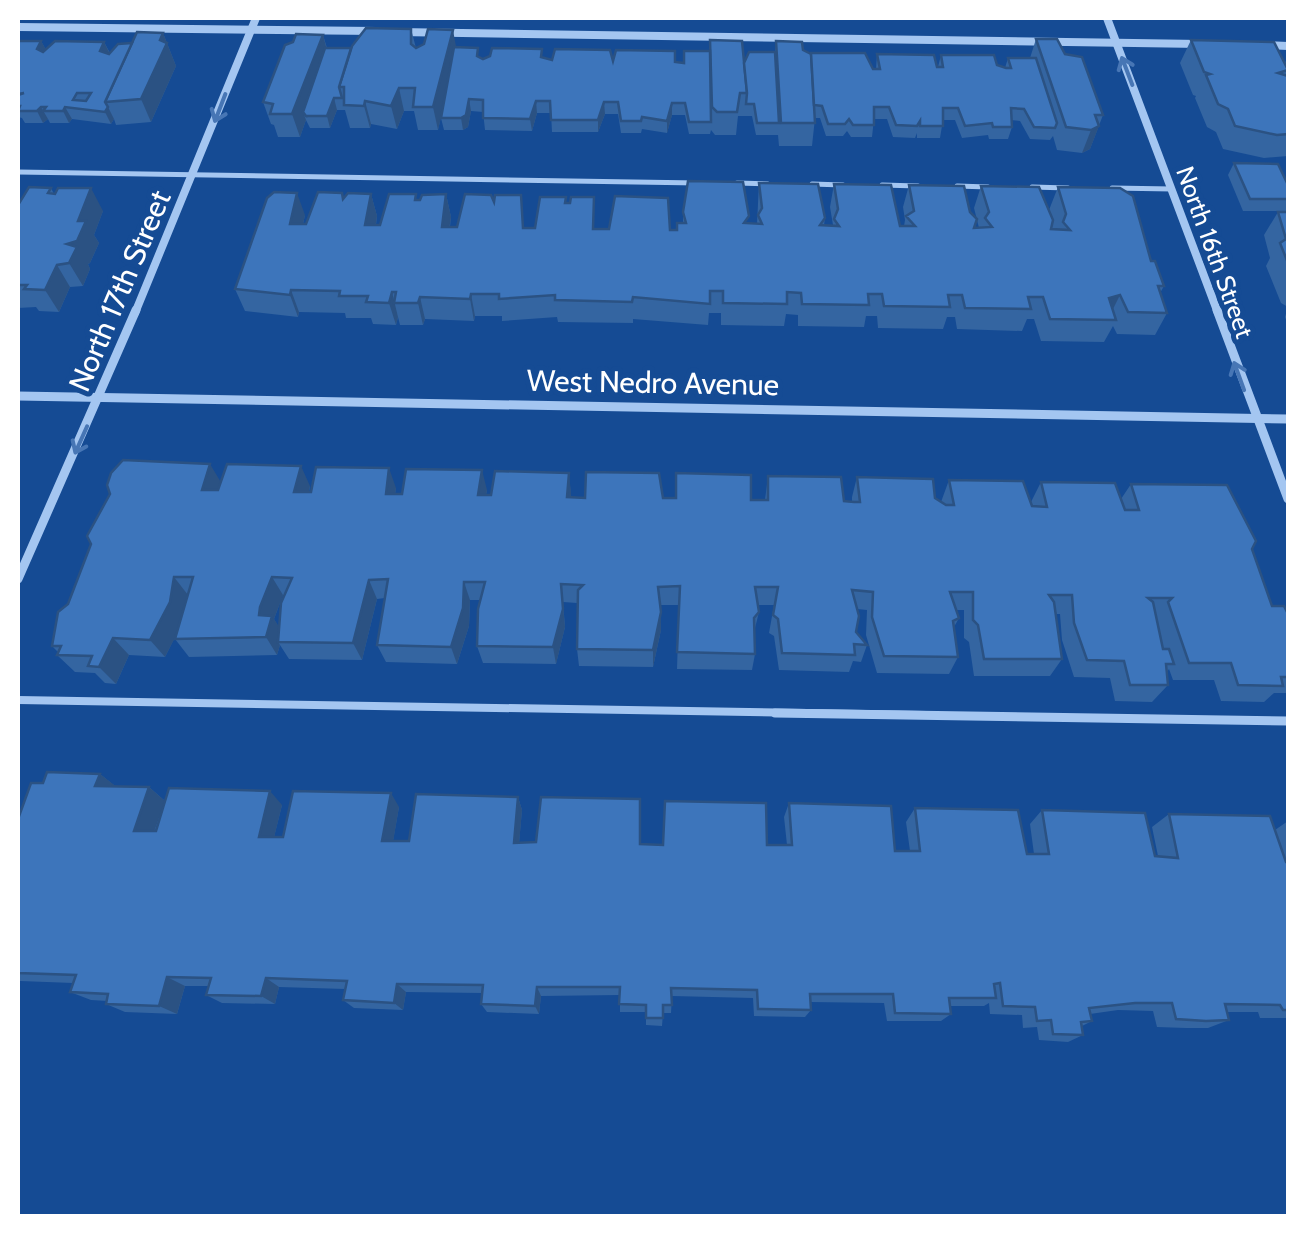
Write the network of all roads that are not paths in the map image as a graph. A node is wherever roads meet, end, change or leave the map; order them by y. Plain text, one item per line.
1 (256, 18) edge
2 (1107, 18) edge
3 (18, 26) edge
4 (251, 29) junction
5 (1116, 43) junction
6 (1212, 44) edge
7 (1250, 45) edge
8 (1288, 46) edge
9 (18, 172) edge
10 (193, 175) junction
11 (712, 183) edge
12 (732, 183) edge
13 (772, 184) edge
14 (792, 184) edge
15 (852, 185) edge
16 (872, 185) edge
17 (932, 186) edge
18 (952, 186) edge
19 (992, 187) edge
20 (1012, 187) edge
21 (1072, 188) edge
22 (1092, 188) edge
23 (1172, 189) junction
24 (18, 396) edge
25 (100, 398) junction
26 (1254, 419) junction
27 (1288, 419) edge
28 (1288, 500) edge
29 (18, 578) edge
30 (18, 700) edge
31 (1288, 722) edge

1 - 4 street, North 17th Street
2 - 5 street, North 16th Street
3 - 4 street
4 - 5 street
4 -> 10 street, North 17th Street
5 - 6 street
23 -> 5 street, North 16th Street
7 - 8 street
9 - 10 lane
10 - 11 lane
10 - 25 street, North 17th Street
12 - 13 lane
14 - 15 lane
16 - 17 lane
18 - 19 lane
20 - 21 lane
22 - 23 lane
26 -> 23 street, North 16th Street
24 - 25 street, West Nedro Avenue
25 - 26 street, West Nedro Avenue
25 -> 29 street, North 17th Street
26 - 27 street, West Nedro Avenue
26 - 28 street, North 16th Street
30 - 31 lane

